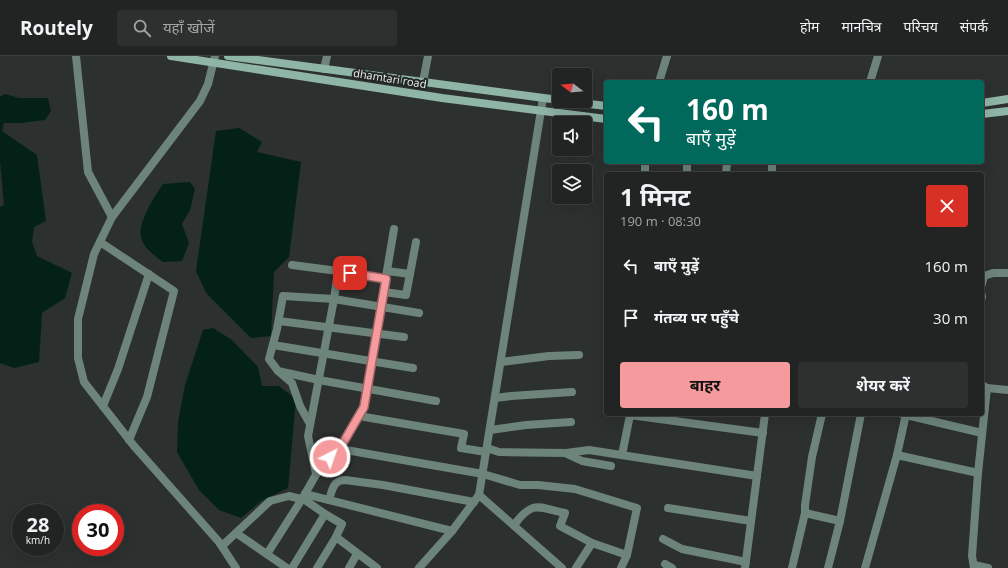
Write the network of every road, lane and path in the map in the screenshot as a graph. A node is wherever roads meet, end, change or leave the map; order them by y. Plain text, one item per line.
1 (76, 56) edge
2 (171, 56) edge
3 (228, 56) edge
4 (327, 56) edge
5 (428, 56) edge
6 (667, 56) edge
7 (878, 56) edge
8 (240, 57) edge
9 (215, 59) edge
10 (324, 69) junction
11 (660, 80) edge
12 (871, 80) edge
13 (423, 82) junction
14 (543, 98) junction
15 (552, 99) edge
16 (1008, 99) edge
17 (984, 103) edge
18 (592, 104) edge
19 (604, 106) edge
20 (541, 110) junction
21 (1008, 111) edge
22 (984, 114) edge
23 (604, 119) edge
24 (112, 218) junction
25 (394, 229) dead end
26 (100, 242) junction
27 (416, 242) dead end
28 (292, 265) dead end
29 (338, 271) junction
30 (1008, 273) edge
31 (149, 274) junction
32 (410, 274) junction
33 (387, 275) junction
34 (984, 276) edge
35 (384, 292) junction
36 (334, 299) junction
37 (381, 307) junction
38 (419, 313) dead end
39 (279, 321) junction
40 (329, 326) junction
41 (377, 332) junction
42 (404, 337) dead end
43 (273, 345) junction
44 (324, 353) junction
45 (579, 355) dead end
46 (372, 361) junction
47 (501, 362) junction
48 (412, 368) dead end
49 (278, 371) junction
50 (318, 380) junction
51 (985, 387) edge
52 (367, 388) junction
53 (1008, 390) edge
54 (572, 392) dead end
55 (495, 398) junction
56 (436, 400) dead end
57 (984, 402) edge
58 (103, 406) junction
59 (359, 416) junction
60 (630, 416) edge
61 (638, 416) edge
62 (765, 416) edge
63 (822, 416) edge
64 (861, 416) edge
65 (904, 416) edge
66 (912, 416) edge
67 (983, 416) edge
68 (571, 422) dead end
69 (310, 424) junction
70 (490, 430) junction
71 (763, 432) junction
72 (982, 433) junction
73 (129, 440) junction
74 (340, 448) junction
75 (487, 450) junction
76 (566, 453) junction
77 (622, 455) junction
78 (897, 455) junction
79 (611, 466) dead end
80 (978, 473) junction
81 (316, 474) junction
82 (483, 474) junction
83 (757, 476) junction
84 (479, 495) junction
85 (304, 497) junction
86 (329, 500) junction
87 (474, 502) junction
88 (668, 508) dead end
89 (805, 513) junction
90 (325, 514) junction
91 (751, 521) junction
92 (840, 521) junction
93 (514, 525) junction
94 (452, 531) junction
95 (236, 533) junction
96 (336, 537) junction
97 (663, 539) dead end
98 (592, 543) junction
99 (222, 546) junction
100 (267, 554) junction
101 (357, 554) junction
102 (627, 555) junction
103 (745, 565) edge
104 (974, 567) edge
105 (236, 568) edge
106 (287, 568) edge
107 (292, 568) edge
108 (317, 568) edge
109 (349, 568) edge
110 (377, 568) edge
111 (419, 568) edge
112 (562, 568) edge
113 (576, 568) edge
114 (621, 568) edge
115 (792, 568) edge
116 (828, 568) edge
117 (865, 568) edge
118 (988, 568) edge

1 - 24 street
2 - 9 main road, dhamtari road
3 - 8 main road
4 - 10 street
5 - 13 street
6 - 11 street
7 - 12 street
8 - 10 main road
9 - 20 main road, dhamtari road
9 - 24 street
10 - 13 main road
13 - 14 main road
14 - 15 main road
14 - 20 street
16 - 17 main road
18 - 19 main road
20 - 23 main road, dhamtari road
20 - 47 street
21 - 22 main road
24 - 26 street
25 - 33 street
26 - 31 street
26 - 58 street
27 - 32 street
28 - 29 street
29 - 33 street
29 - 36 street
30 - 34 street
31 - 58 street
31 - 73 street
32 - 33 street
32 - 35 street
33 - 35 street
35 - 37 street
36 - 37 street
36 - 39 street
36 - 40 street
37 - 38 street
37 - 41 street
39 - 40 street
39 - 43 street
40 - 41 street
40 - 44 street
41 - 42 street
41 - 46 street
43 - 44 street
43 - 49 street
44 - 46 street
44 - 50 street
45 - 47 street
46 - 48 street
46 - 52 street
47 - 55 street
49 - 50 street
49 - 69 street
50 - 52 street
50 - 69 street
51 - 53 street
51 - 57 street
52 - 56 street
52 - 59 street
54 - 55 street
55 - 70 street
58 - 73 street
59 - 74 street
59 - 75 street
60 - 77 street
61 - 71 street
62 - 71 street
63 - 89 street
64 - 92 street
65 - 78 street
66 - 72 street
67 - 72 street
68 - 70 street
69 - 81 street
70 - 75 street
71 - 83 street
72 - 80 street
73 - 99 street
74 - 81 street
74 - 82 street
75 - 76 street
75 - 82 street
76 - 77 street
76 - 79 street
77 - 83 street
78 - 80 street
78 - 117 street
80 - 104 street
81 - 85 street
82 - 84 street
82 - 102 street
83 - 91 street
84 - 87 street
84 - 93 street
85 - 86 street
85 - 90 street
85 - 95 street
85 - 100 street
86 - 87 street
86 - 94 street
87 - 94 street
88 - 91 street
89 - 92 street
89 - 115 street
90 - 96 street
90 - 107 street
91 - 103 street
92 - 116 street
93 - 98 street
93 - 112 street
94 - 111 street
95 - 99 street
95 - 100 street
96 - 101 street
96 - 108 street
97 - 103 street
98 - 102 street
98 - 113 street
99 - 105 street
100 - 106 street
101 - 109 street
101 - 110 street
102 - 114 street
104 - 118 street

